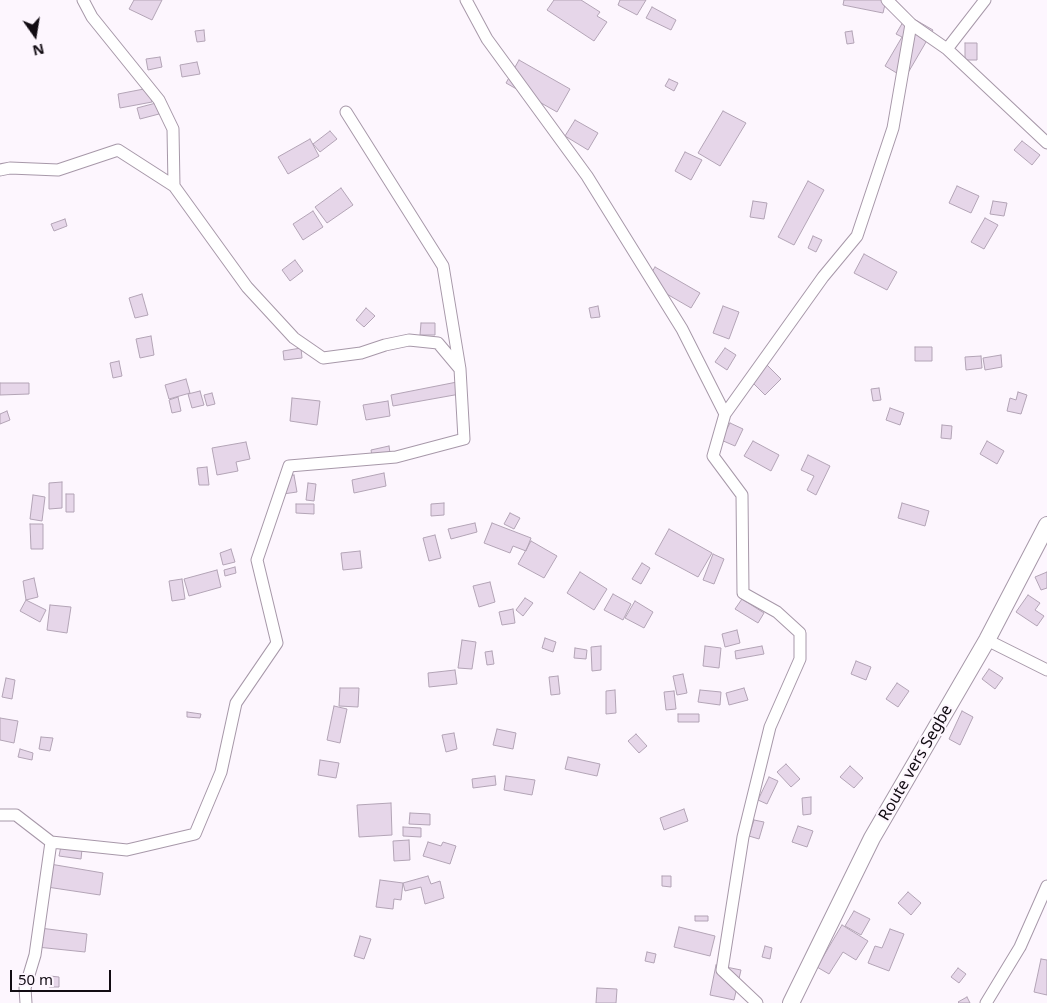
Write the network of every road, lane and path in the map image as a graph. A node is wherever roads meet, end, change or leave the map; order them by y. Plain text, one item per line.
1 (83, 0) edge
2 (466, 0) edge
3 (887, 0) edge
4 (984, 0) edge
5 (911, 24) junction
6 (948, 49) junction
7 (346, 112) dead end
8 (1047, 143) edge
9 (0, 170) edge
10 (174, 186) junction
11 (460, 369) junction
12 (725, 414) junction
13 (1047, 525) edge
14 (987, 640) junction
15 (1047, 670) edge
16 (0, 815) edge
17 (51, 842) junction
18 (1047, 886) edge
19 (26, 1003) edge
20 (757, 1003) edge
21 (791, 1003) edge
22 (986, 1003) edge

1 - 10 street
2 - 12 street
3 - 5 street
4 - 6 street
5 - 6 street
5 - 12 street
6 - 8 street
7 - 11 street
9 - 10 street
10 - 11 street
11 - 17 street
12 - 20 street
13 - 14 main road, Route vers Segbe
14 - 15 street
14 - 21 main road, Route vers Segbe
16 - 17 street
17 - 19 street
18 - 22 street

